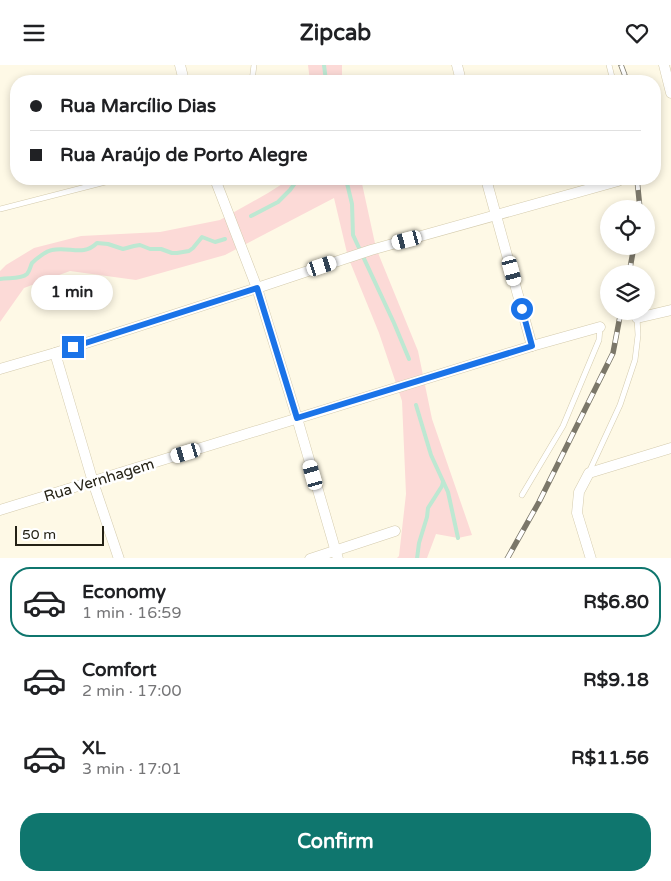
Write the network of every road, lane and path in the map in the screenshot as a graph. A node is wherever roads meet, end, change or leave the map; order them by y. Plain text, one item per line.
1 (664, 65) edge
2 (671, 93) edge
3 (94, 185) edge
4 (217, 185) edge
5 (488, 185) edge
6 (601, 185) edge
7 (0, 209) edge
8 (496, 216) junction
9 (257, 288) junction
10 (671, 310) edge
11 (655, 314) edge
12 (637, 320) edge
13 (600, 327) joint
14 (532, 346) junction
15 (55, 353) junction
16 (0, 369) edge
17 (297, 418) junction
18 (671, 449) edge
19 (589, 473) junction
20 (93, 482) junction
21 (522, 495) dead end
22 (0, 510) edge
23 (394, 531) dead end
24 (337, 554) edge
25 (119, 558) edge
26 (315, 558) edge
27 (591, 558) edge

1 - 2 street
3 - 7 lane
4 - 9 street
5 - 8 street
6 - 8 street
8 - 9 street
8 - 14 street
9 - 15 street
9 - 17 street
10 - 11 street
12 - 19 lane
13 - 14 street, Rua Vernhagem
13 - 21 lane
14 - 17 street, Rua Vernhagem
15 - 16 street
15 - 20 street
17 - 20 street, Rua Vernhagem
17 - 24 street
18 - 19 street
19 - 27 street
20 - 22 street, Rua Vernhagem
20 - 25 street
23 - 24 street
24 - 26 street

